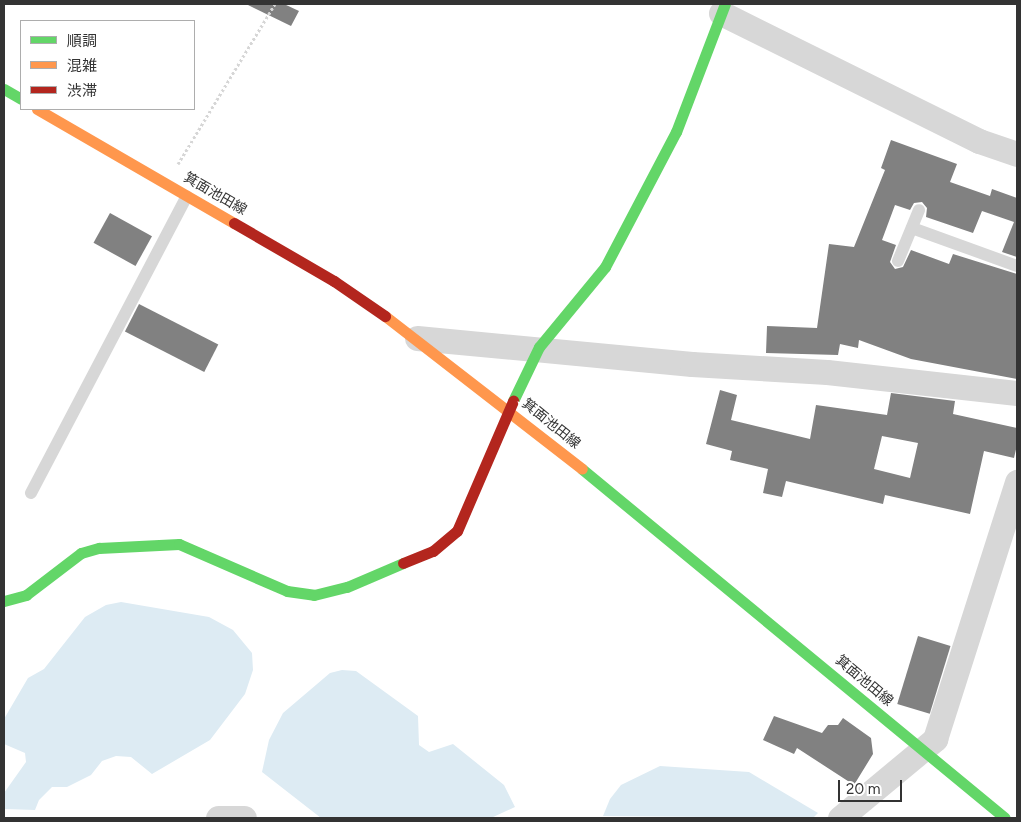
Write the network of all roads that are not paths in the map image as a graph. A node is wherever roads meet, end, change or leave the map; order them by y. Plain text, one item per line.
1 (723, 8) edge
2 (4, 89) edge
3 (20, 98) edge
4 (39, 110) edge
5 (1017, 154) edge
6 (187, 196) junction
7 (919, 210) dead end
8 (912, 228) junction
9 (898, 261) dead end
10 (1017, 266) edge
11 (417, 338) junction
12 (539, 348) junction
13 (1017, 393) edge
14 (509, 409) junction
15 (1017, 482) edge
16 (31, 492) dead end
17 (4, 601) edge
18 (923, 750) junction
19 (218, 818) edge
20 (244, 818) edge
21 (840, 818) edge
22 (1005, 818) edge

1 - 5 street
1 - 12 main road
2 - 3 main road
4 - 6 main road, 箕面池田線
6 - 11 main road, 箕面池田線
6 - 16 lane
7 - 8 lane
8 - 9 lane
8 - 10 lane
11 - 12 street
11 - 14 main road, 箕面池田線
12 - 13 street
12 - 14 main road
14 - 17 main road
14 - 18 main road, 箕面池田線
15 - 18 street
18 - 21 street
18 - 22 main road, 箕面池田線
19 - 20 street

